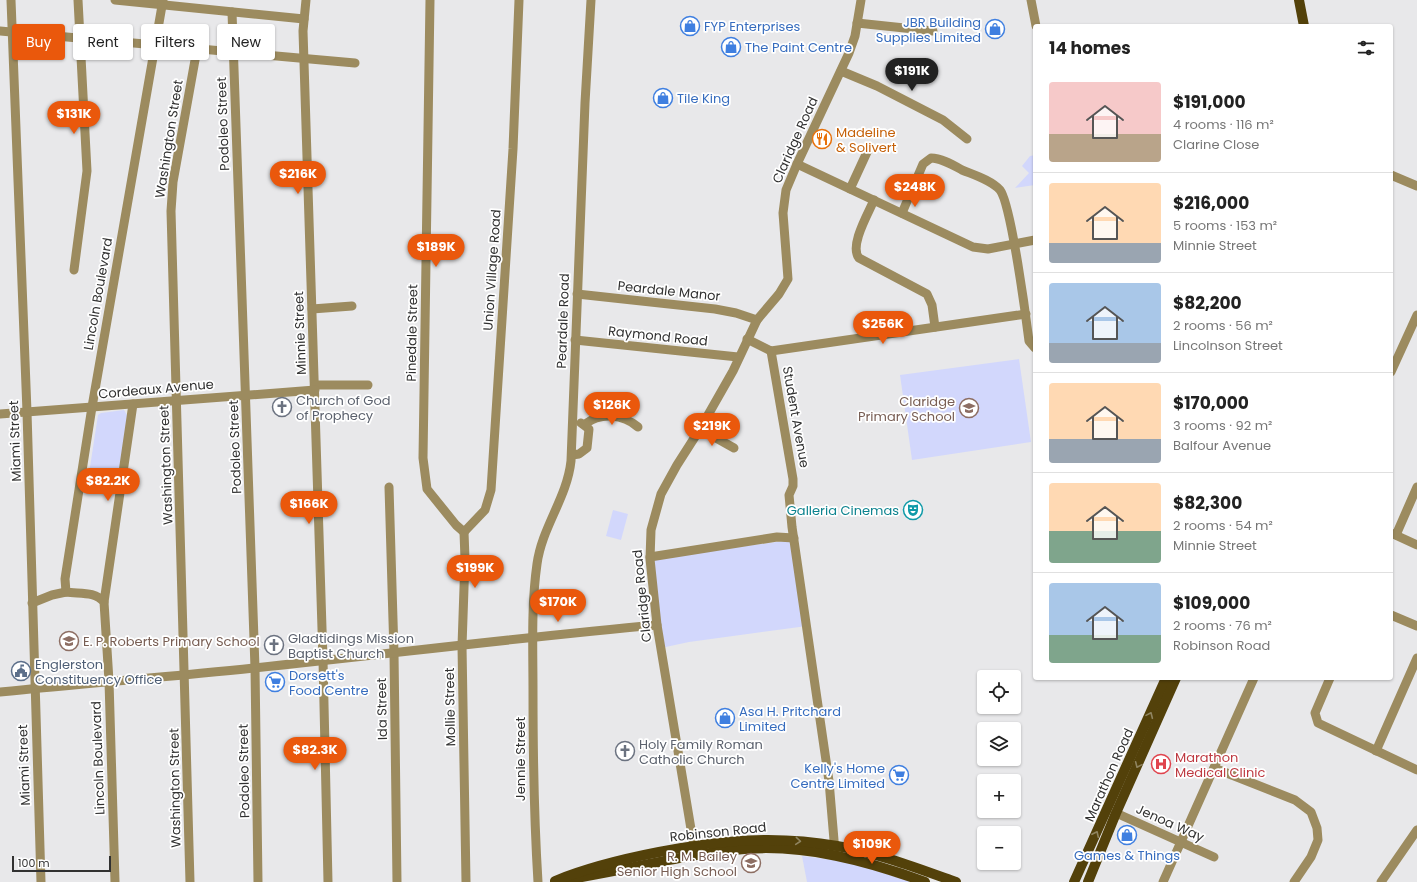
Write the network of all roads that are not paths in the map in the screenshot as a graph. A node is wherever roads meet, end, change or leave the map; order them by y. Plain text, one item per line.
1 (11, 0) edge
2 (78, 0) edge
3 (115, 0) edge
4 (306, 0) edge
5 (430, 0) edge
6 (519, 0) edge
7 (592, 0) edge
8 (861, 0) edge
9 (1031, 0) edge
10 (1299, 0) edge
11 (1304, 0) edge
12 (163, 2) edge
13 (232, 12) junction
14 (304, 19) junction
15 (857, 23) junction
16 (79, 24) edge
17 (159, 24) edge
18 (232, 24) edge
19 (1036, 24) edge
20 (1304, 24) edge
21 (1309, 24) edge
22 (0, 31) edge
23 (934, 31) dead end
24 (12, 32) joint
25 (275, 55) edge
26 (304, 57) junction
27 (13, 60) edge
28 (81, 60) edge
29 (153, 60) edge
30 (195, 60) edge
31 (233, 60) edge
32 (355, 63) dead end
33 (841, 71) junction
34 (967, 140) dead end
35 (868, 150) dead end
36 (797, 164) junction
37 (1393, 176) edge
38 (1417, 186) edge
39 (850, 189) junction
40 (874, 200) junction
41 (902, 213) junction
42 (1033, 240) edge
43 (1014, 244) junction
44 (74, 270) dead end
45 (577, 294) junction
46 (352, 306) dead end
47 (312, 309) junction
48 (1026, 314) junction
49 (1417, 315) edge
50 (757, 320) junction
51 (935, 327) junction
52 (747, 339) junction
53 (575, 340) junction
54 (1033, 346) edge
55 (771, 352) junction
56 (738, 357) junction
57 (1393, 368) edge
58 (368, 385) dead end
59 (315, 387) junction
60 (246, 395) junction
61 (177, 399) junction
62 (133, 404) junction
63 (92, 407) junction
64 (27, 412) junction
65 (0, 414) edge
66 (573, 419) junction
67 (585, 424) junction
68 (638, 427) dead end
69 (700, 429) junction
70 (734, 448) dead end
71 (572, 455) junction
72 (389, 487) dead end
73 (1417, 487) edge
74 (792, 527) junction
75 (464, 532) junction
76 (1393, 534) edge
77 (778, 537) junction
78 (794, 538) junction
79 (1417, 545) edge
80 (650, 557) junction
81 (66, 592) junction
82 (104, 602) junction
83 (32, 603) junction
84 (1393, 616) edge
85 (657, 625) junction
86 (1417, 626) edge
87 (532, 636) junction
88 (462, 646) junction
89 (394, 652) junction
90 (1417, 658) edge
91 (323, 660) junction
92 (255, 668) junction
93 (186, 675) junction
94 (1165, 680) edge
95 (1175, 680) edge
96 (1253, 680) edge
97 (1329, 680) edge
98 (108, 682) junction
99 (34, 688) junction
100 (0, 692) edge
101 (1376, 751) junction
102 (1214, 768) junction
103 (1417, 770) edge
104 (1116, 813) junction
105 (1417, 830) edge
106 (1181, 842) junction
107 (694, 850) junction
108 (836, 850) junction
109 (1214, 856) dead end
110 (41, 882) edge
111 (115, 882) edge
112 (190, 882) edge
113 (258, 882) edge
114 (328, 882) edge
115 (397, 882) edge
116 (466, 882) edge
117 (538, 882) edge
118 (552, 882) edge
119 (925, 882) edge
120 (956, 882) edge
121 (1074, 882) edge
122 (1088, 882) edge
123 (1163, 882) edge
124 (1294, 882) edge
125 (1381, 882) edge

1 - 24 street, Miami Street
2 - 16 street
3 - 12 street
4 - 14 street, Minnie Street
5 - 75 street, Pinedale Street
6 - 75 street, Union Village Road
7 - 45 street, Peardale Road
8 - 15 street, Claridge Road
9 - 19 street
10 - 20 main road
11 - 21 main road
12 - 13 street
12 - 17 street, Lincoln Boulevard
13 - 14 street
13 - 18 street, Podoleo Street
14 - 26 street, Minnie Street
15 - 23 street
15 - 33 street, Claridge Road
22 - 24 street
25 - 26 street
26 - 32 street
26 - 47 street, Minnie Street
27 - 64 street, Miami Street
28 - 44 street
29 - 63 street, Lincoln Boulevard
30 - 61 street, Washington Street
31 - 60 street, Podoleo Street
33 - 34 street
33 - 36 street, Claridge Road
35 - 39 street
36 - 39 street
36 - 50 street, Claridge Road
37 - 38 street
39 - 40 street
40 - 41 street
40 - 51 street
41 - 43 street
41 - 43 street
42 - 43 street
43 - 48 street
45 - 50 street, Peardale Manor
45 - 53 street, Peardale Road
46 - 47 street
47 - 59 street, Minnie Street
48 - 51 street
48 - 54 street
49 - 57 street
50 - 52 street, Claridge Road
51 - 55 street
52 - 55 street
52 - 56 street, Claridge Road
53 - 56 street, Raymond Road
53 - 66 street, Peardale Road
55 - 74 street, Student Avenue
56 - 69 street, Claridge Road
58 - 59 street, Cordeaux Avenue
59 - 60 street, Cordeaux Avenue
59 - 91 street, Minnie Street
60 - 61 street, Cordeaux Avenue
60 - 92 street, Podoleo Street
61 - 62 street, Cordeaux Avenue
61 - 93 street, Washington Street
62 - 63 street, Cordeaux Avenue
62 - 82 street, Lincoln Boulevard
63 - 64 street, Cordeaux Avenue
63 - 81 street, Lincoln Boulevard
64 - 65 street, Cordeaux Avenue
64 - 83 street, Miami Street
66 - 67 street
66 - 71 street, Peardale Road
67 - 68 street
67 - 71 street
69 - 70 street
69 - 80 street, Claridge Road
71 - 87 street, Peardale Road
72 - 89 street, Ida Street
73 - 76 street
74 - 77 street
74 - 78 street, Student Avenue
75 - 88 street, Mollie Street
76 - 79 street
77 - 78 street
77 - 80 street
78 - 108 street, Student Avenue
80 - 85 street, Claridge Road
81 - 82 street
81 - 83 street
82 - 98 street, Lincoln Boulevard
83 - 99 street, Miami Street
84 - 86 street
85 - 87 street
85 - 107 street, Claridge Road
87 - 88 street
87 - 117 street, Jennie Street
88 - 89 street
88 - 116 street, Mollie Street
89 - 91 street
89 - 115 street, Ida Street
90 - 101 street
91 - 92 street
91 - 114 street, Minnie Street
92 - 93 street
92 - 113 street, Podoleo Street
93 - 98 street
93 - 112 street, Washington Street
121 -> 94 main road, Marathon Road
95 -> 104 main road, Marathon Road
96 - 102 street
97 - 101 street
98 - 99 street
98 - 111 street, Lincoln Boulevard
99 - 100 street
99 - 110 street, Miami Street
101 - 103 street
102 - 106 street
102 - 124 street
104 - 106 street, Jenoa Way
104 - 122 main road, Marathon Road
105 - 125 street
106 - 109 street, Jenoa Way
106 - 123 street
107 - 108 main road, Robinson Road
107 - 118 main road, Robinson Road
108 - 119 main road, Robinson Road
108 - 120 main road, Robinson Road

